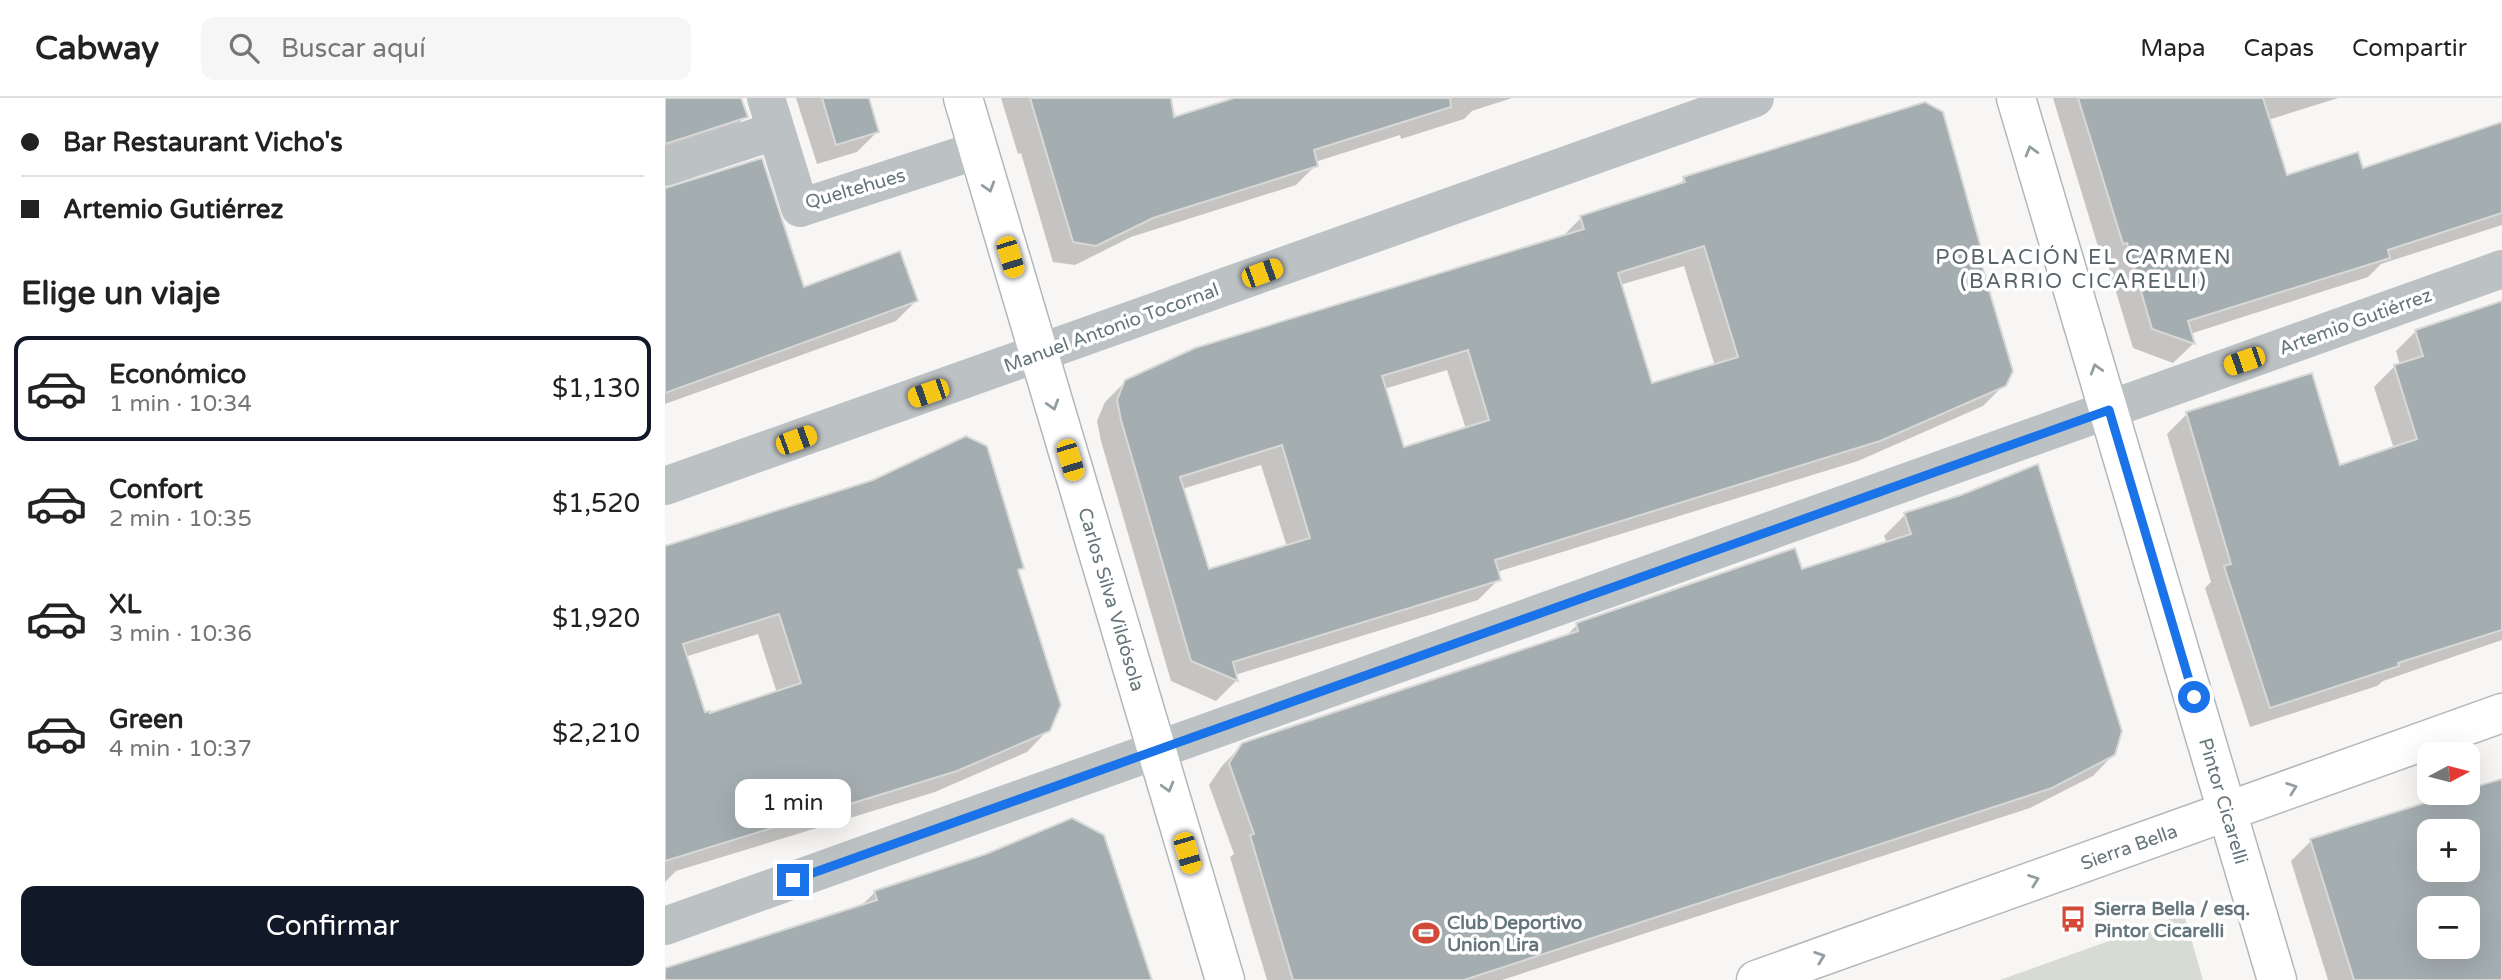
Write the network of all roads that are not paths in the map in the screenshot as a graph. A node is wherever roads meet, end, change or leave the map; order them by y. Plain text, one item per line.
1 (963, 98) edge
2 (1755, 98) edge
3 (2015, 98) edge
4 (770, 114) edge
5 (978, 150) junction
6 (665, 167) edge
7 (2502, 269) edge
8 (1038, 354) junction
9 (2109, 410) junction
10 (665, 486) edge
11 (2502, 713) edge
12 (1157, 751) junction
13 (2228, 810) junction
14 (665, 926) edge
15 (1225, 980) edge
16 (1756, 980) edge
17 (2277, 980) edge

1 - 5 street, Carlos Silva Vildósola
2 - 8 street, Manuel Antonio Tocornal
9 -> 3 street, Pintor Cicarelli
4 - 5 street, Queltehues
4 - 6 street
5 -> 8 street, Carlos Silva Vildósola
7 - 9 street, Artemio Gutiérrez
8 - 10 street, Manuel Antonio Tocornal
8 -> 12 street, Carlos Silva Vildósola
9 - 12 street, Artemio Gutiérrez
9 - 13 street, Pintor Cicarelli
13 -> 11 street, Sierra Bella
12 - 14 street, Artemio Gutiérrez
12 -> 15 street, Carlos Silva Vildósola
16 -> 13 street, Sierra Bella
13 - 17 street, Pintor Cicarelli

